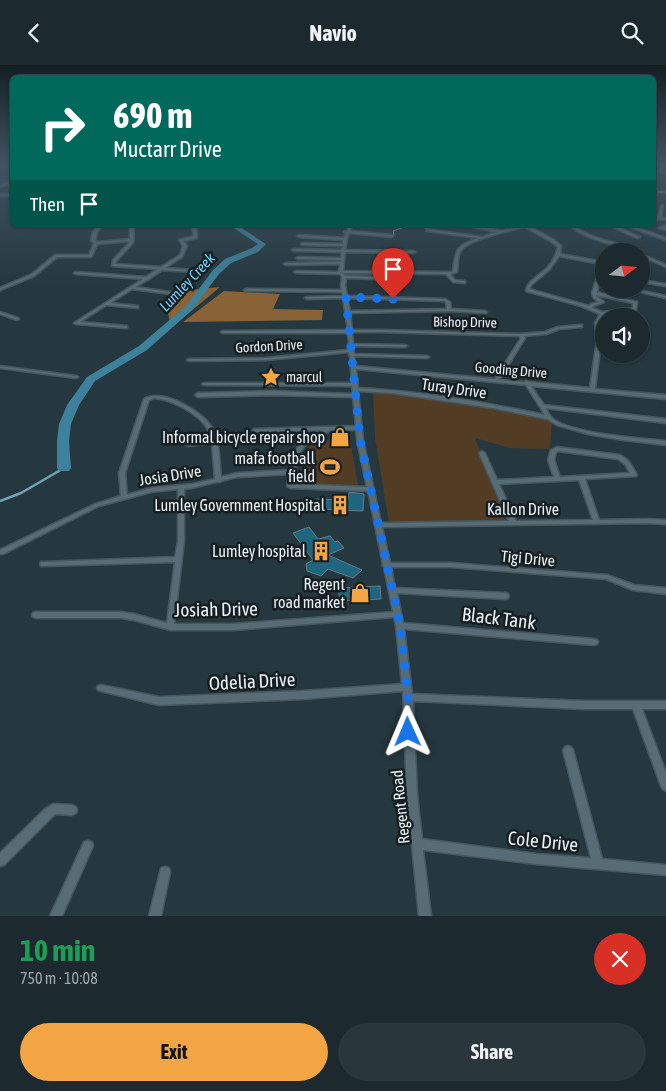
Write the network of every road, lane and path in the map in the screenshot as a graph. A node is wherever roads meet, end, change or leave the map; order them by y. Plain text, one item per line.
1 (662, 206) dead end
2 (659, 218) joint
3 (666, 219) edge
4 (99, 227) edge
5 (132, 227) edge
6 (194, 227) edge
7 (475, 227) edge
8 (521, 227) edge
9 (527, 227) edge
10 (575, 227) edge
11 (615, 227) edge
12 (632, 227) edge
13 (427, 230) dead end
14 (501, 232) junction
15 (299, 236) dead end
16 (392, 236) dead end
17 (638, 237) dead end
18 (486, 238) junction
19 (666, 239) edge
20 (131, 240) junction
21 (345, 240) edge
22 (96, 243) junction
23 (612, 243) edge
24 (303, 244) dead end
25 (294, 250) dead end
26 (413, 252) dead end
27 (558, 255) junction
28 (298, 259) dead end
29 (650, 259) edge
30 (595, 261) edge
31 (286, 263) dead end
32 (666, 266) edge
33 (163, 269) junction
34 (193, 271) dead end
35 (296, 272) dead end
36 (76, 273) dead end
37 (343, 274) junction
38 (448, 274) junction
39 (148, 278) junction
40 (406, 279) dead end
41 (464, 282) dead end
42 (650, 282) edge
43 (666, 285) edge
44 (130, 288) junction
45 (0, 289) edge
46 (246, 290) dead end
47 (170, 293) dead end
48 (594, 293) joint
49 (650, 293) edge
50 (345, 294) junction
51 (666, 297) edge
52 (307, 299) dead end
53 (105, 304) junction
54 (137, 307) dead end
55 (590, 308) junction
56 (635, 308) edge
57 (449, 310) junction
58 (595, 310) edge
59 (348, 312) junction
60 (485, 312) dead end
61 (0, 313) edge
62 (17, 319) dead end
63 (125, 327) dead end
64 (580, 327) dead end
65 (349, 331) junction
66 (223, 332) dead end
67 (520, 335) junction
68 (405, 346) dead end
69 (351, 350) junction
70 (427, 357) dead end
71 (189, 360) dead end
72 (596, 363) edge
73 (0, 367) edge
74 (353, 367) junction
75 (76, 377) dead end
76 (497, 379) junction
77 (526, 382) junction
78 (204, 384) dead end
79 (592, 389) junction
80 (355, 390) junction
81 (198, 395) dead end
82 (666, 397) edge
83 (542, 406) junction
84 (549, 419) junction
85 (666, 421) edge
86 (359, 428) junction
87 (330, 429) junction
88 (256, 430) dead end
89 (215, 441) junction
90 (666, 443) edge
91 (188, 444) dead end
92 (482, 453) dead end
93 (293, 472) junction
94 (558, 479) junction
95 (581, 479) junction
96 (218, 481) junction
97 (494, 482) junction
98 (181, 487) junction
99 (371, 489) junction
100 (124, 497) junction
101 (513, 522) junction
102 (597, 522) junction
103 (666, 523) edge
104 (379, 525) junction
105 (1, 552) edge
106 (179, 559) junction
107 (44, 564) dead end
108 (386, 565) junction
109 (392, 590) junction
110 (666, 591) edge
111 (505, 596) dead end
112 (397, 614) junction
113 (36, 615) dead end
114 (400, 625) junction
115 (170, 627) junction
116 (594, 642) dead end
117 (406, 687) junction
118 (101, 688) dead end
119 (408, 697) junction
120 (636, 705) junction
121 (666, 705) edge
122 (568, 750) dead end
123 (666, 786) edge
124 (72, 810) dead end
125 (418, 844) junction
126 (88, 846) dead end
127 (0, 861) edge
128 (598, 864) junction
129 (666, 870) edge
130 (165, 872) dead end
131 (56, 916) edge
132 (155, 916) edge
133 (425, 916) edge

1 - 2 street
2 - 3 street
4 - 22 street
5 - 20 street
6 - 33 street
7 - 14 street
8 - 14 street
9 - 27 street
10 - 23 street
11 - 17 street
12 - 19 street
13 - 18 street
14 - 18 street
15 - 21 street
16 - 21 street
18 - 38 street
20 - 22 street
20 - 33 street
21 - 24 street
21 - 25 street
21 - 26 street
21 - 28 street
21 - 31 street
21 - 37 street, Regent Road
22 - 45 street
27 - 30 street
27 - 55 street
29 - 32 street
33 - 34 street
33 - 39 street
35 - 37 street
36 - 39 street
37 - 38 street
37 - 40 street
37 - 50 street, Regent Road
38 - 41 street
39 - 44 street
42 - 43 street
44 - 47 street
44 - 53 street
46 - 50 street
48 - 55 street
48 - 56 street
49 - 51 street
50 - 52 street
50 - 57 street
50 - 59 street, Regent Road
53 - 54 street
53 - 63 street
55 - 58 street
57 - 59 street
57 - 60 street
59 - 65 street, Regent Road
61 - 62 street
64 - 67 street, Bishop Drive
65 - 66 street, Bishop Drive
65 - 67 street, Bishop Drive
65 - 69 street, Regent Road
67 - 76 street
68 - 69 street
69 - 70 street
69 - 71 street, Gordon Drive
69 - 74 street, Regent Road
72 - 79 street
73 - 75 street
74 - 76 street, Gooding Drive
74 - 80 street, Regent Road
76 - 77 street, Gooding Drive
77 - 79 street, Gooding Drive
77 - 83 street
78 - 80 street, Turay Drive
79 - 82 street, Gooding Drive
80 - 81 street
80 - 84 street, Turay Drive
80 - 86 street, Regent Road
83 - 84 street
83 - 85 street
84 - 90 street, Turay Drive
86 - 87 street
86 - 99 street, Regent Road
87 - 88 street
87 - 93 street
89 - 91 street
89 - 96 street
89 - 100 street
92 - 97 street
93 - 96 street, Josia Drive
93 - 99 street
94 - 95 street
94 - 95 street
94 - 97 street
95 - 102 street
96 - 98 street, Josia Drive
97 - 101 street
98 - 100 street, Josia Drive
98 - 106 street
99 - 104 street, Regent Road
100 - 105 street, Josia Drive
101 - 102 street, Kallon Drive
101 - 104 street, Kallon Drive
102 - 103 street, Kallon Drive
104 - 108 street, Regent Road
106 - 107 street
106 - 115 street
108 - 109 street, Regent Road
108 - 110 street, Tigi Drive
109 - 111 street
109 - 112 street, Regent Road
112 - 114 street, Regent Road
112 - 115 street, Josiah Drive
113 - 115 street, Josiah Drive
114 - 116 street, Black Tank
114 - 117 street, Regent Road
117 - 118 street, Odelia Drive
117 - 119 street, Regent Road
119 - 120 street
119 - 125 street, Regent Road
120 - 121 street
120 - 123 street
122 - 128 street
124 - 127 street
125 - 128 street, Cole Drive
125 - 133 street, Regent Road
126 - 131 street
128 - 129 street, Cole Drive
130 - 132 street

